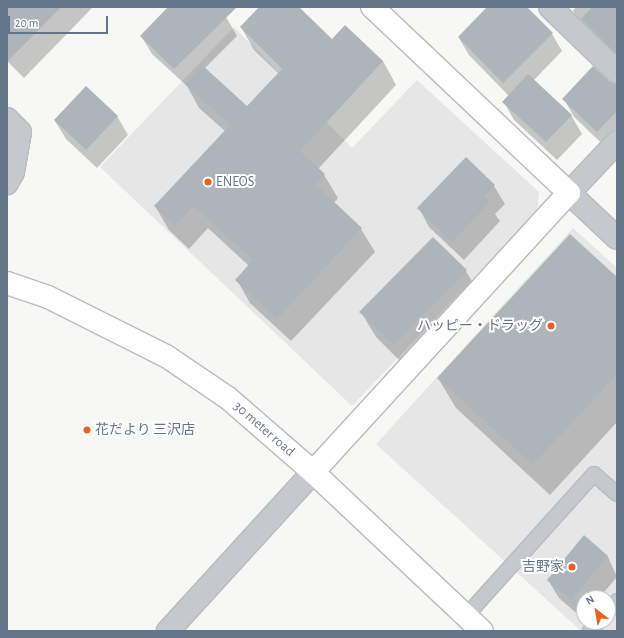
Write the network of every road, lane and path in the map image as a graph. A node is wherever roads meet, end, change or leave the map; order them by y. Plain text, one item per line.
1 (372, 7) edge
2 (550, 7) edge
3 (617, 72) edge
4 (7, 119) edge
5 (617, 142) edge
6 (7, 183) edge
7 (569, 193) junction
8 (617, 238) edge
9 (7, 283) edge
10 (313, 472) junction
11 (617, 494) edge
12 (466, 616) junction
13 (168, 631) edge
14 (482, 631) edge

1 - 7 street
2 - 3 street
4 - 6 street
5 - 7 street
7 - 8 street
7 - 10 street
9 - 10 street, 30 meter road
10 - 12 street, 30 meter road
10 - 13 street
11 - 12 lane
12 - 14 street, 30 meter road

